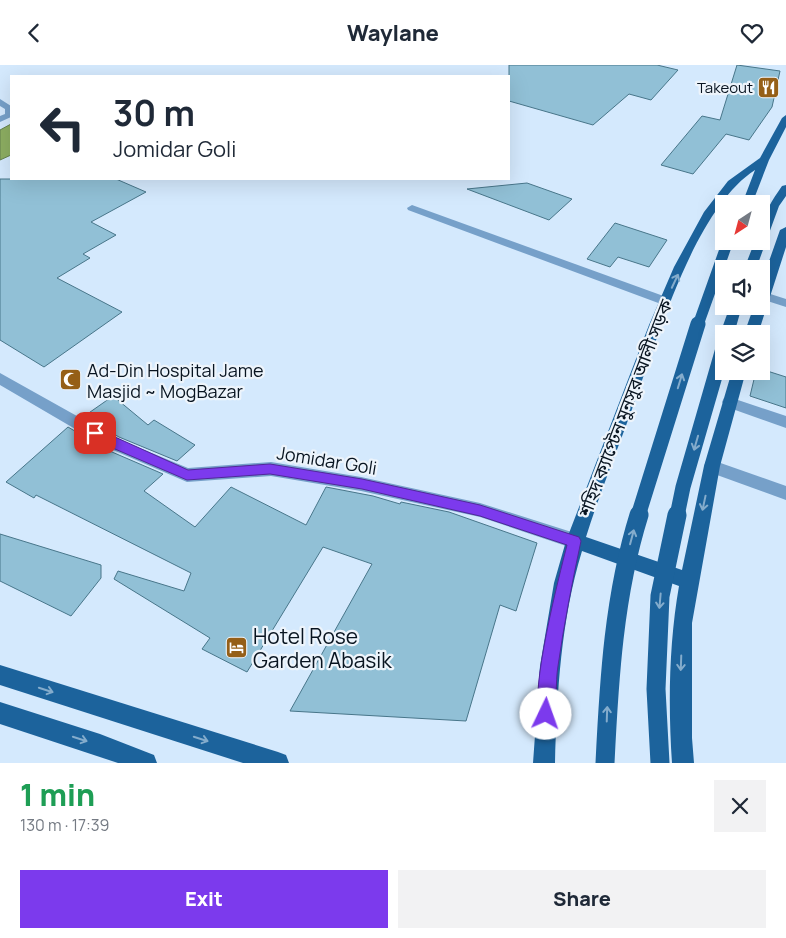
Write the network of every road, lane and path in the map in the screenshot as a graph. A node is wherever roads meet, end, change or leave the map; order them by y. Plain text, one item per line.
1 (0, 102) edge
2 (786, 118) edge
3 (0, 119) edge
4 (764, 160) junction
5 (786, 188) edge
6 (751, 195) edge
7 (412, 209) dead end
8 (770, 217) edge
9 (786, 230) edge
10 (724, 250) edge
11 (770, 278) edge
12 (665, 301) junction
13 (770, 302) edge
14 (786, 303) edge
15 (715, 376) edge
16 (0, 378) edge
17 (736, 380) edge
18 (729, 402) junction
19 (786, 422) edge
20 (712, 466) junction
21 (786, 493) edge
22 (575, 541) junction
23 (688, 581) junction
24 (0, 675) edge
25 (0, 713) edge
26 (146, 763) edge
27 (278, 763) edge
28 (544, 763) edge
29 (605, 763) edge
30 (660, 763) edge
31 (683, 763) edge

1 - 3 street
2 - 4 main road
4 - 6 main road
12 -> 4 main road, শহিদ ক্যাপ্টেন মুনসুর আলী সড়ক
5 - 8 main road
7 - 12 street
9 - 11 main road
29 -> 10 main road, bridge
12 - 22 main road, শহিদ ক্যাপ্টেন মুনসুর আলী সড়ক
13 - 14 street
15 -> 30 main road, bridge
16 - 22 street, Jomidar Goli
17 - 18 main road
18 - 19 street
18 - 20 main road
20 - 21 street
20 -> 23 main road
22 - 23 main road
22 - 28 main road, শহিদ ক্যাপ্টেন মুনসুর আলী সড়ক
23 -> 31 main road
24 -> 27 main road
25 -> 26 main road

